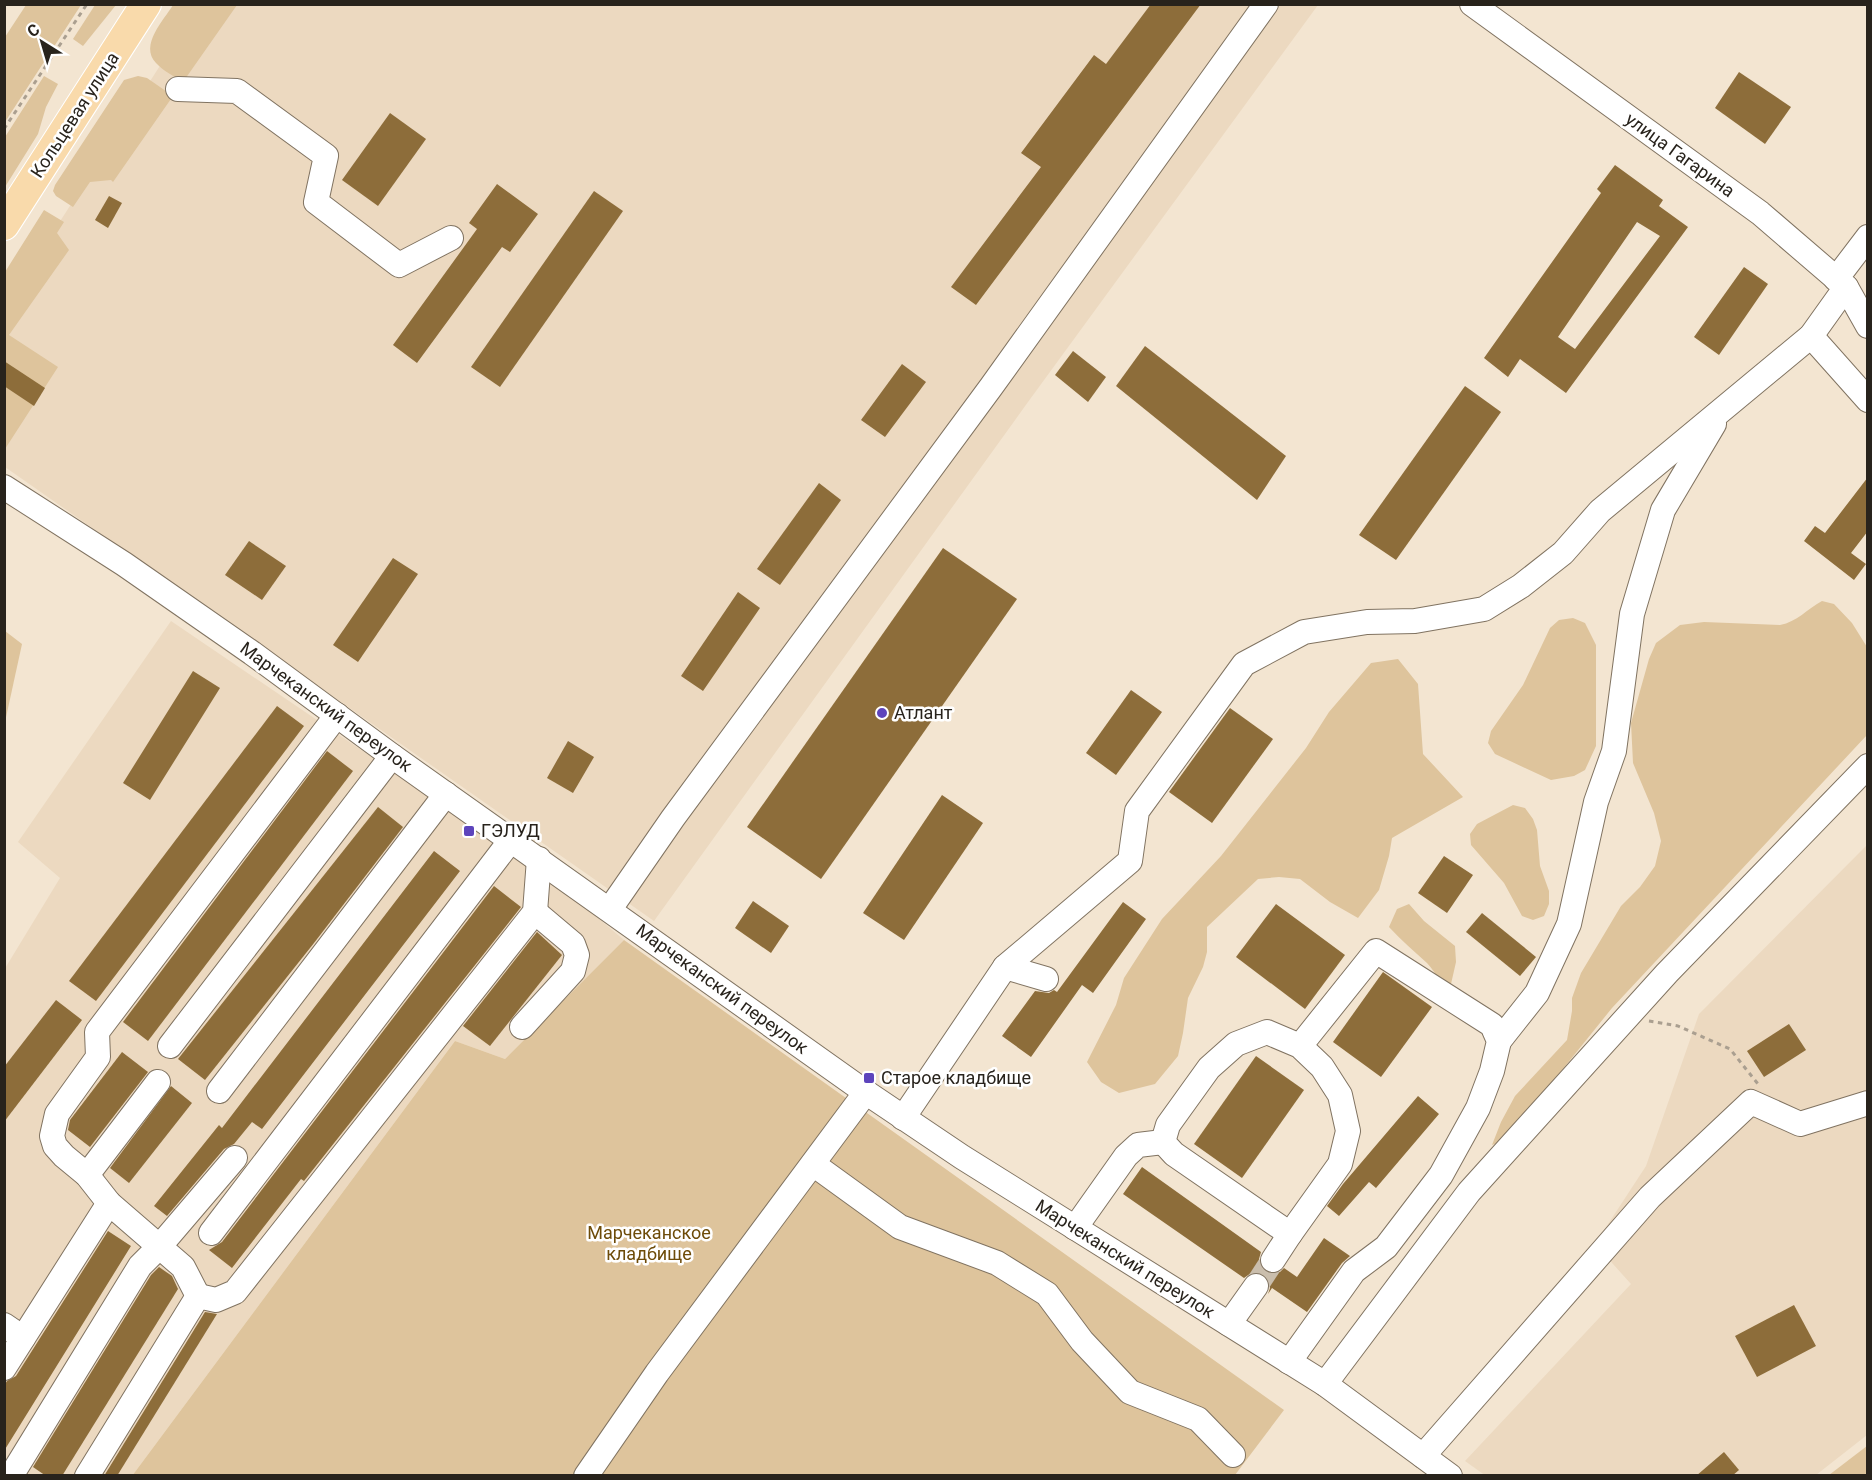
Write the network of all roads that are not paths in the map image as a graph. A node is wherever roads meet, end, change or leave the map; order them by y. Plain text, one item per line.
1 (146, 4) edge
2 (1266, 4) edge
3 (1472, 4) edge
4 (178, 89) dead end
5 (4, 225) edge
6 (1868, 237) edge
7 (451, 238) dead end
8 (1841, 283) junction
9 (1868, 326) edge
10 (1811, 336) junction
11 (1868, 400) edge
12 (1723, 409) junction
13 (4, 486) edge
14 (337, 715) junction
15 (392, 756) junction
16 (1868, 766) edge
17 (446, 794) junction
18 (511, 840) junction
19 (539, 859) junction
20 (610, 909) junction
21 (535, 912) junction
22 (1005, 967) junction
23 (1046, 979) dead end
24 (522, 1027) dead end
25 (1499, 1041) junction
26 (170, 1046) dead end
27 (1300, 1046) junction
28 (158, 1082) dead end
29 (219, 1091) dead end
30 (866, 1092) junction
31 (1868, 1102) edge
32 (903, 1118) junction
33 (1163, 1142) junction
34 (235, 1158) dead end
35 (813, 1164) junction
36 (87, 1175) junction
37 (109, 1203) junction
38 (1075, 1228) junction
39 (211, 1233) dead end
40 (1290, 1234) junction
41 (159, 1247) junction
42 (1273, 1260) tunnel mouth
43 (1256, 1286) tunnel mouth
44 (198, 1296) junction
45 (1229, 1324) junction
46 (14, 1332) edge
47 (1289, 1362) junction
48 (4, 1368) edge
49 (1325, 1384) junction
50 (1233, 1455) dead end
51 (1423, 1456) junction
52 (11, 1476) edge
53 (87, 1476) edge
54 (586, 1476) edge
55 (1450, 1476) edge

1 - 5 main road, Кольцевая улица
2 - 20 street
3 - 8 street, улица Гагарина
4 - 7 street
6 - 8 street
8 - 9 street, улица Гагарина
8 - 10 street
10 - 11 street
10 - 12 street
12 - 22 street
12 - 25 street
13 - 14 street, Марчеканский переулок
14 - 15 street, Марчеканский переулок
14 - 36 street
15 - 17 street, Марчеканский переулок
15 - 26 street
16 - 49 street
17 - 18 street, Марчеканский переулок
17 - 29 street
18 - 19 street, Марчеканский переулок
18 - 39 street
19 - 20 street, Марчеканский переулок
19 - 21 street
20 - 30 street, Марчеканский переулок
21 - 24 street
21 - 44 street
22 - 23 street
22 - 32 street
25 - 27 street
25 - 47 street
27 - 33 street
27 - 40 street
28 - 36 street
30 - 32 street, Марчеканский переулок
30 - 35 street
31 - 51 street
32 - 38 street, Марчеканский переулок
33 - 38 street
33 - 40 street
34 - 41 street
35 - 50 street
35 - 54 street
36 - 37 street
37 - 41 street
37 - 46 street
38 - 45 street, Марчеканский переулок
40 - 42 street
41 - 44 street
41 - 52 street
43 - 45 street
44 - 53 street
45 - 47 street, Марчеканский переулок
46 - 48 street
47 - 49 street, Марчеканский переулок
49 - 51 street, Марчеканский переулок
51 - 55 street, Марчеканский переулок

